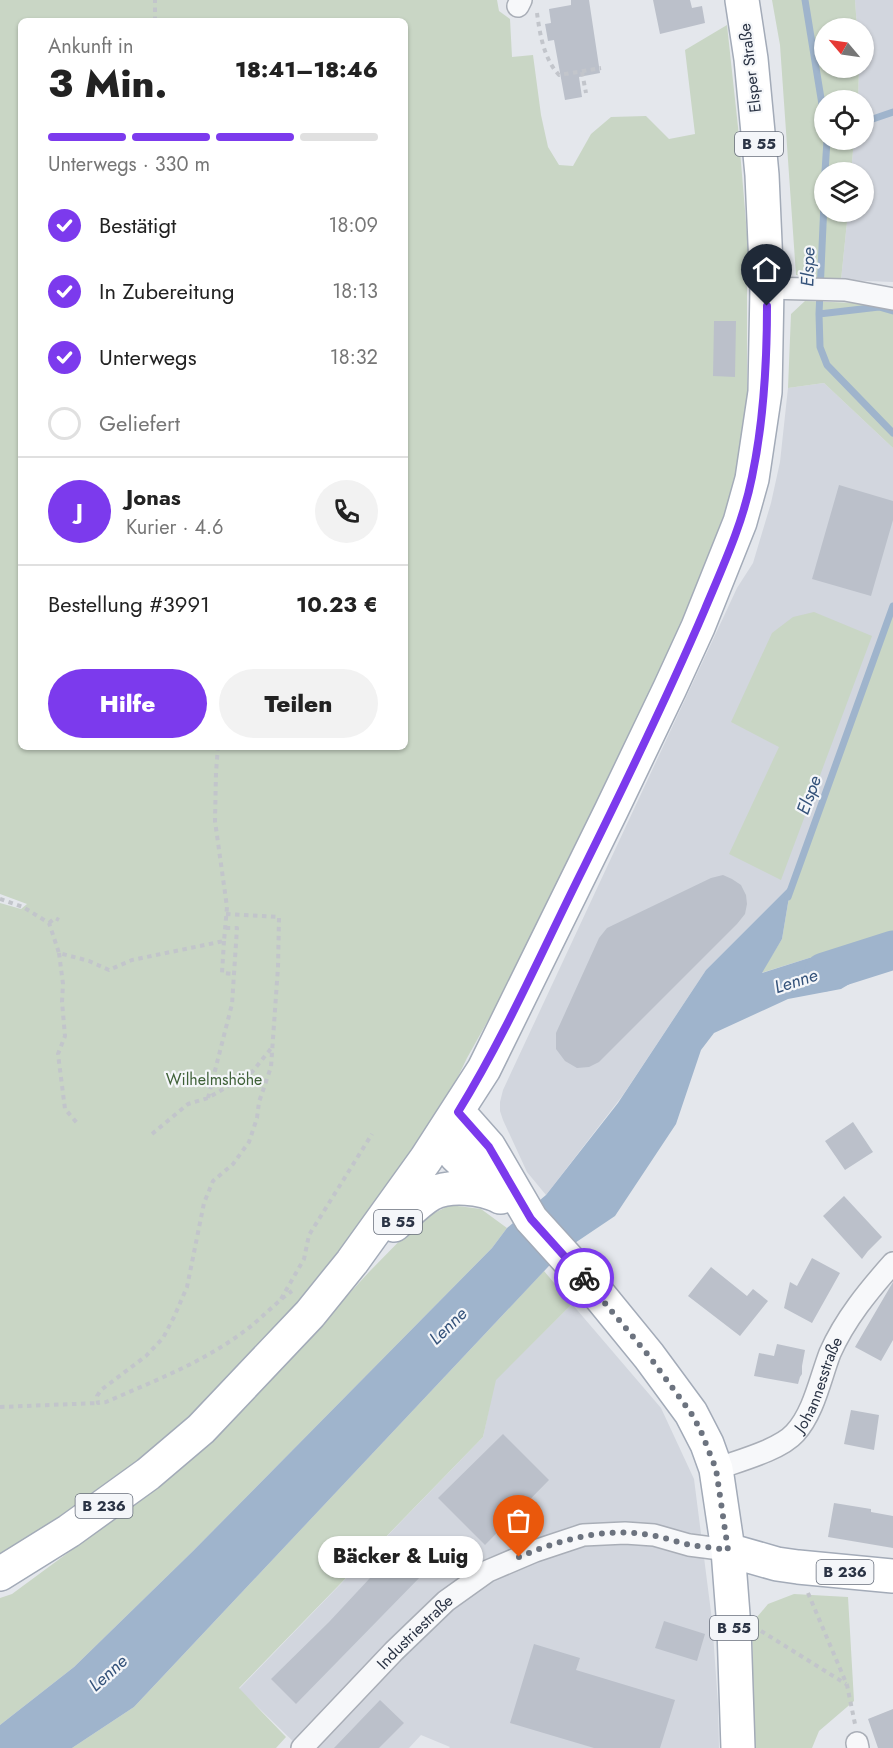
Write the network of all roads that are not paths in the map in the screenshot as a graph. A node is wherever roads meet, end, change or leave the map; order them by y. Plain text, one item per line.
1 (741, 0) edge
2 (782, 289) junction
3 (893, 299) edge
4 (458, 1112) junction
5 (470, 1169) junction
6 (531, 1219) junction
7 (352, 1262) junction
8 (893, 1263) edge
9 (716, 1469) junction
10 (728, 1550) junction
11 (0, 1574) edge
12 (893, 1576) edge
13 (302, 1748) edge
14 (738, 1748) edge

1 - 2 main road, Elsper Straße / B 55
2 - 3 street
2 - 4 main road, Elsper Straße / B 55
4 - 5 main road, B 55
4 - 7 main road, B 236
5 - 6 main road, B 55
5 - 6 main road, B 55
5 - 7 main road, B 55
6 - 9 main road, B 55
7 - 11 main road, B 236
8 - 9 street, Johannesstraße
9 - 10 main road, B 55
10 - 12 main road, B 236
10 - 13 street, Industriestraße
10 - 14 main road, B 55

